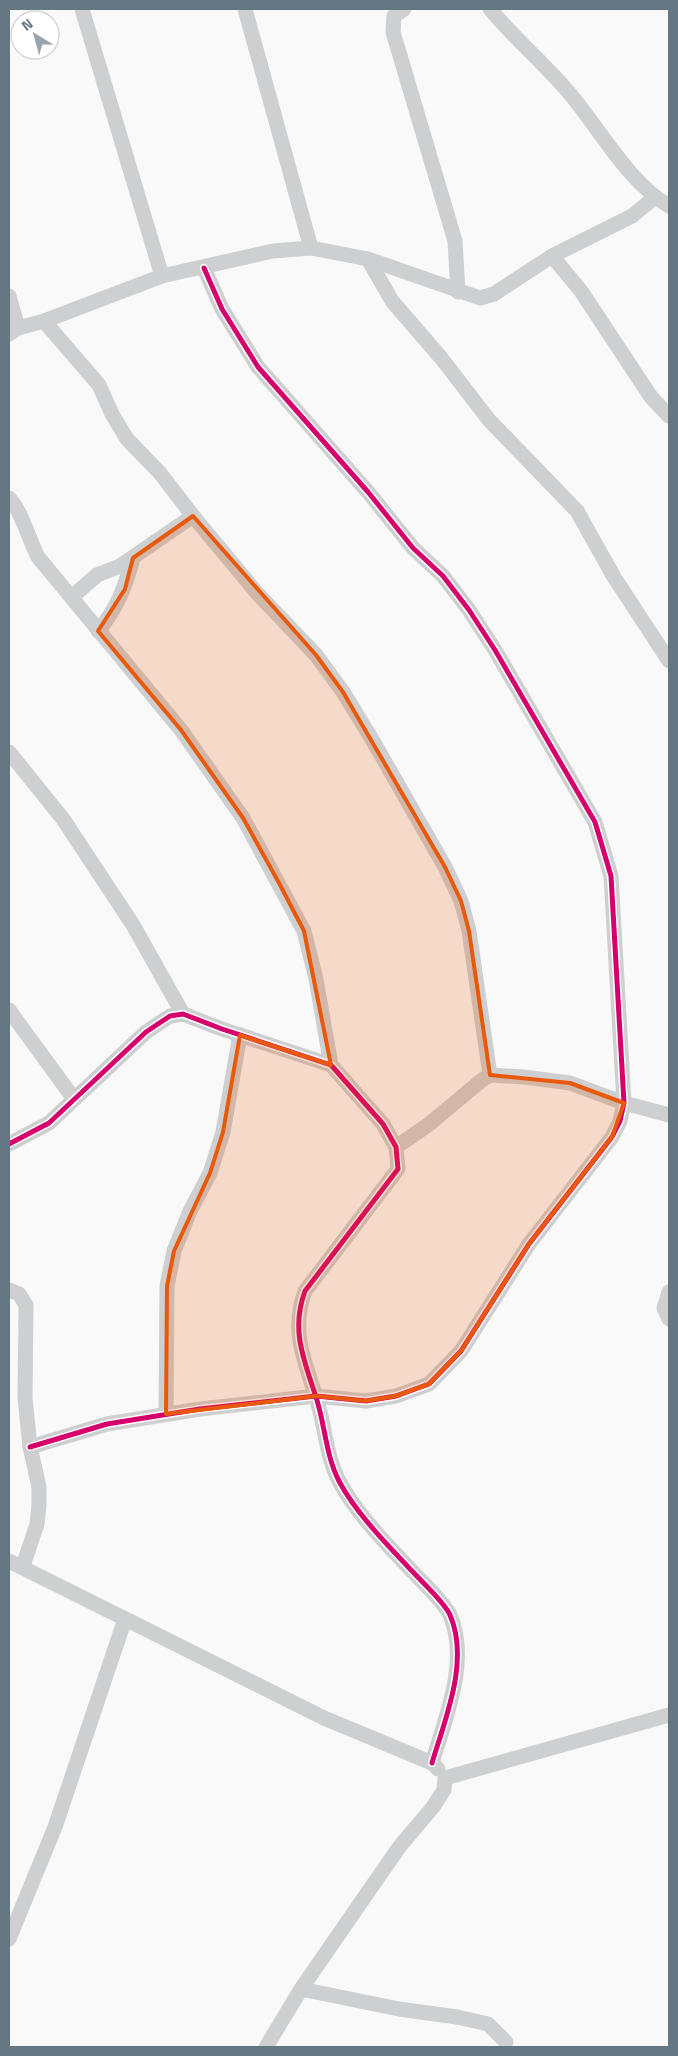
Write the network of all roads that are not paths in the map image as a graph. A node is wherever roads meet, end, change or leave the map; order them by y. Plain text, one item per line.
1 (82, 9) edge
2 (246, 9) edge
3 (404, 9) edge
4 (490, 9) edge
5 (654, 198) junction
6 (669, 206) edge
7 (311, 248) junction
8 (552, 256) junction
9 (368, 259) junction
10 (204, 268) junction
11 (162, 276) junction
12 (458, 292) junction
13 (9, 296) edge
14 (44, 321) junction
15 (14, 331) edge
16 (669, 416) edge
17 (9, 498) edge
18 (193, 516) junction
19 (133, 558) junction
20 (72, 597) junction
21 (98, 631) junction
22 (669, 661) edge
23 (9, 752) edge
24 (9, 1010) edge
25 (183, 1014) junction
26 (240, 1036) junction
27 (331, 1065) junction
28 (490, 1075) junction
29 (74, 1099) junction
30 (624, 1103) junction
31 (669, 1115) edge
32 (9, 1144) edge
33 (396, 1147) junction
34 (9, 1290) edge
35 (669, 1292) edge
36 (669, 1320) edge
37 (316, 1396) junction
38 (166, 1414) junction
39 (30, 1447) junction
40 (16, 1564) edge
41 (125, 1619) junction
42 (669, 1715) edge
43 (432, 1763) junction
44 (445, 1778) junction
45 (9, 1939) edge
46 (301, 1989) junction
47 (506, 2042) dead end
48 (266, 2047) edge

1 - 11 street
2 - 7 street
3 - 12 street
4 - 5 street
5 - 6 street
5 - 8 street
7 - 9 street
7 - 10 street
8 - 12 street
8 - 16 street
9 - 12 street
9 - 22 street
10 - 11 street
10 - 30 street
11 - 14 street
13 - 15 street
14 - 15 street
14 - 18 street
17 - 20 street
18 - 19 street
18 - 28 street
19 - 20 street
19 - 21 street
20 - 21 street
21 - 27 street
23 - 25 street
24 - 29 street
25 - 26 street
25 - 29 street
26 - 27 street
26 - 38 street
27 - 33 street
28 - 30 street
28 - 33 street
29 - 32 street
30 - 31 street
30 - 37 street
33 - 37 street
34 - 39 street
35 - 36 street
37 - 38 street
37 - 43 street
38 - 39 street
39 - 40 street
40 - 41 street
41 - 43 street
41 - 45 street
42 - 44 street
43 - 44 street
44 - 46 street
46 - 47 street
46 - 48 street

